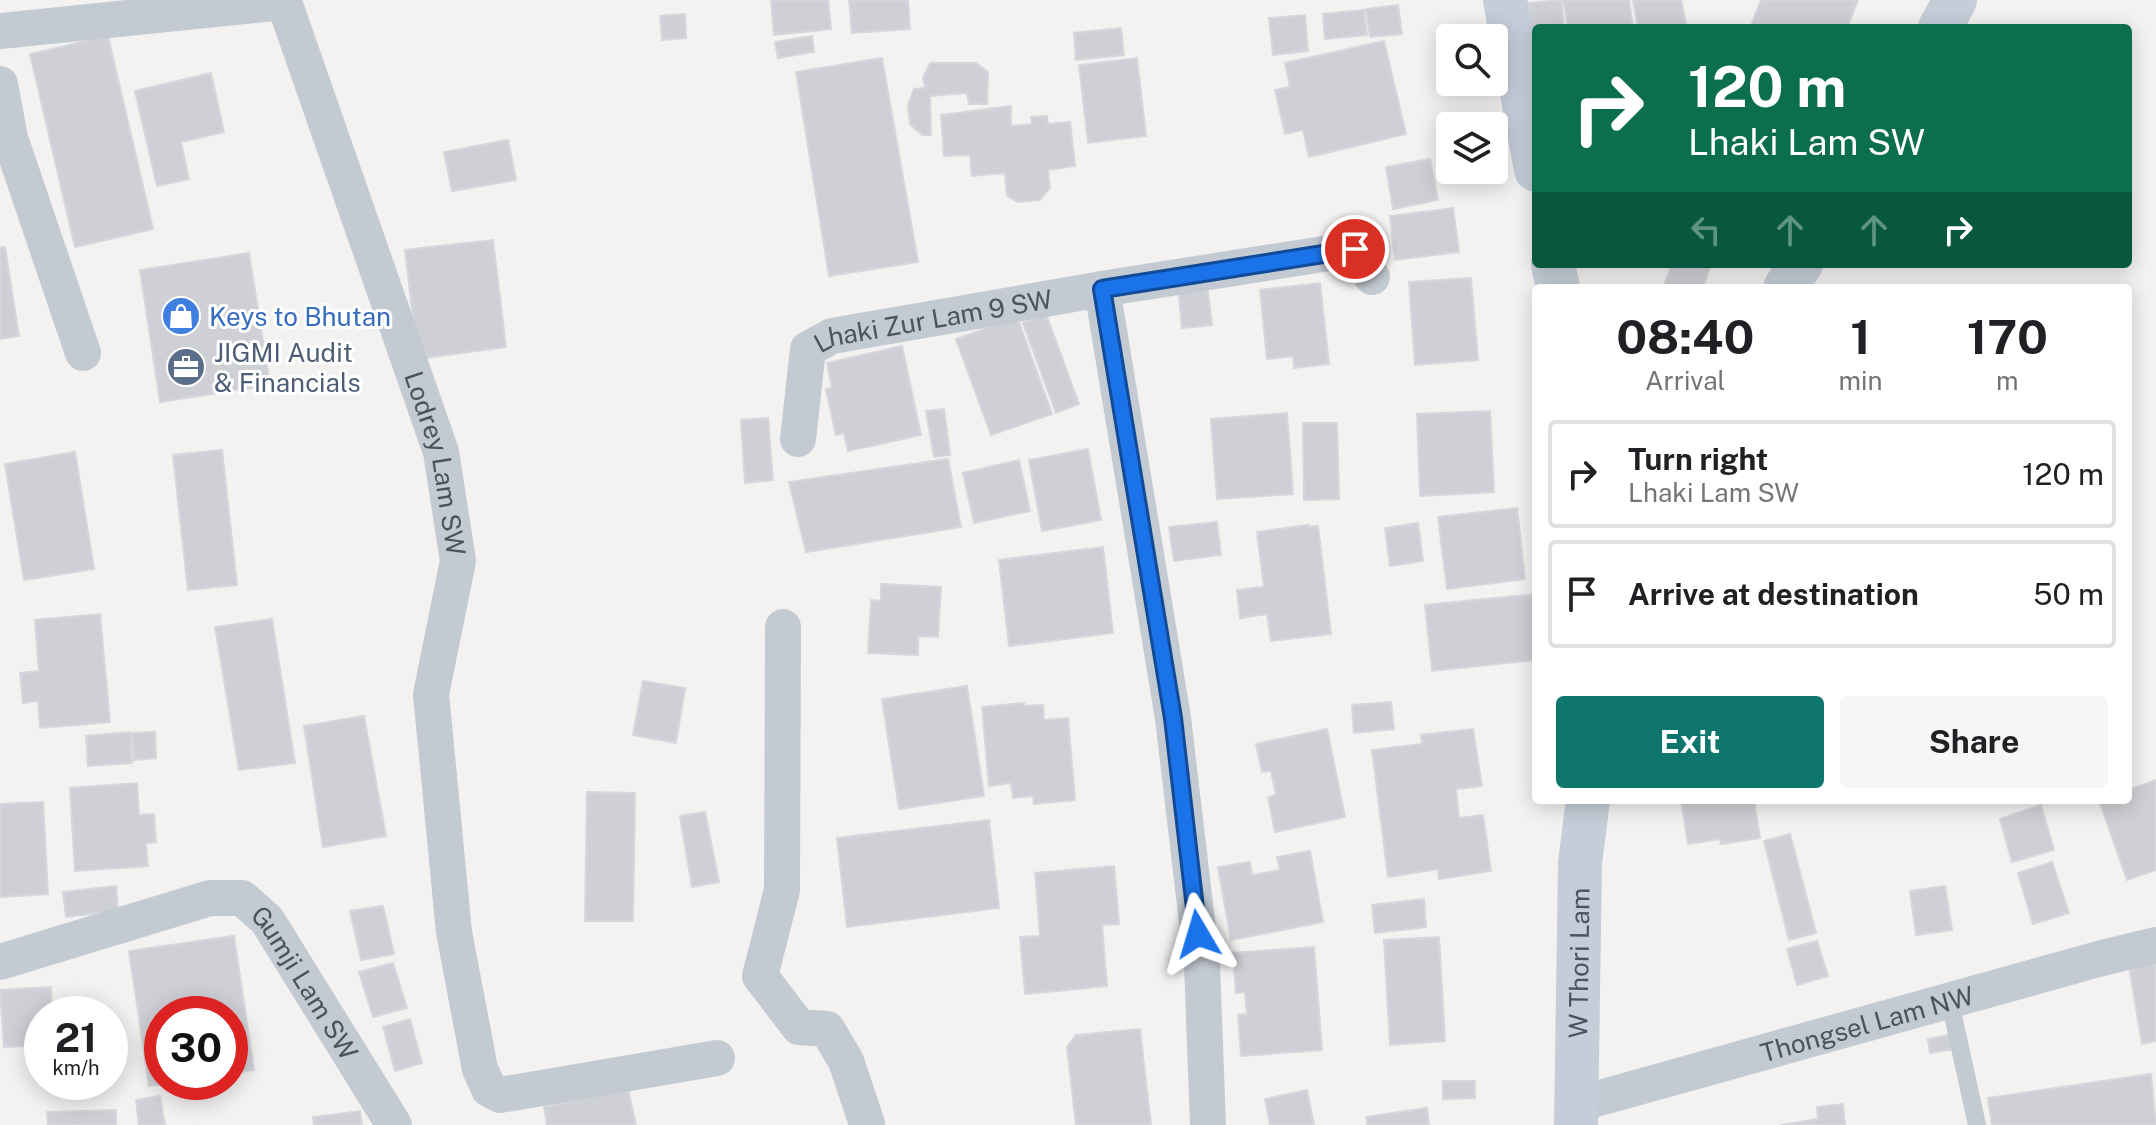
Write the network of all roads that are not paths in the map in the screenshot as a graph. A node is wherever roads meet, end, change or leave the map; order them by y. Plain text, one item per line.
1 (1505, 0) edge
2 (1955, 0) edge
3 (284, 1) edge
4 (1942, 24) edge
5 (0, 31) edge
6 (0, 84) edge
7 (1532, 148) edge
8 (1372, 277) dead end
9 (1102, 289) junction
10 (83, 353) dead end
11 (798, 439) dead end
12 (783, 627) dead end
13 (1587, 804) edge
14 (2156, 945) edge
15 (0, 962) edge
16 (1950, 1002) junction
17 (717, 1058) dead end
18 (1577, 1115) edge
19 (394, 1125) edge
20 (847, 1125) edge
21 (867, 1125) edge
22 (1208, 1125) edge
23 (1977, 1125) edge

1 - 7 main road
2 - 4 main road
3 - 5 street, Lodrey Lam SW
3 - 17 street, Lodrey Lam SW
6 - 10 street
8 - 9 street
9 - 11 street, Lhaki Zur Lam 9 SW
9 - 22 street
12 - 21 street
13 - 18 main road, W Thori Lam
14 - 16 street, Thongsel Lam NW
15 - 19 street, Gumji Lam SW
16 - 18 street, Thongsel Lam NW
16 - 23 lane
20 - 21 street

